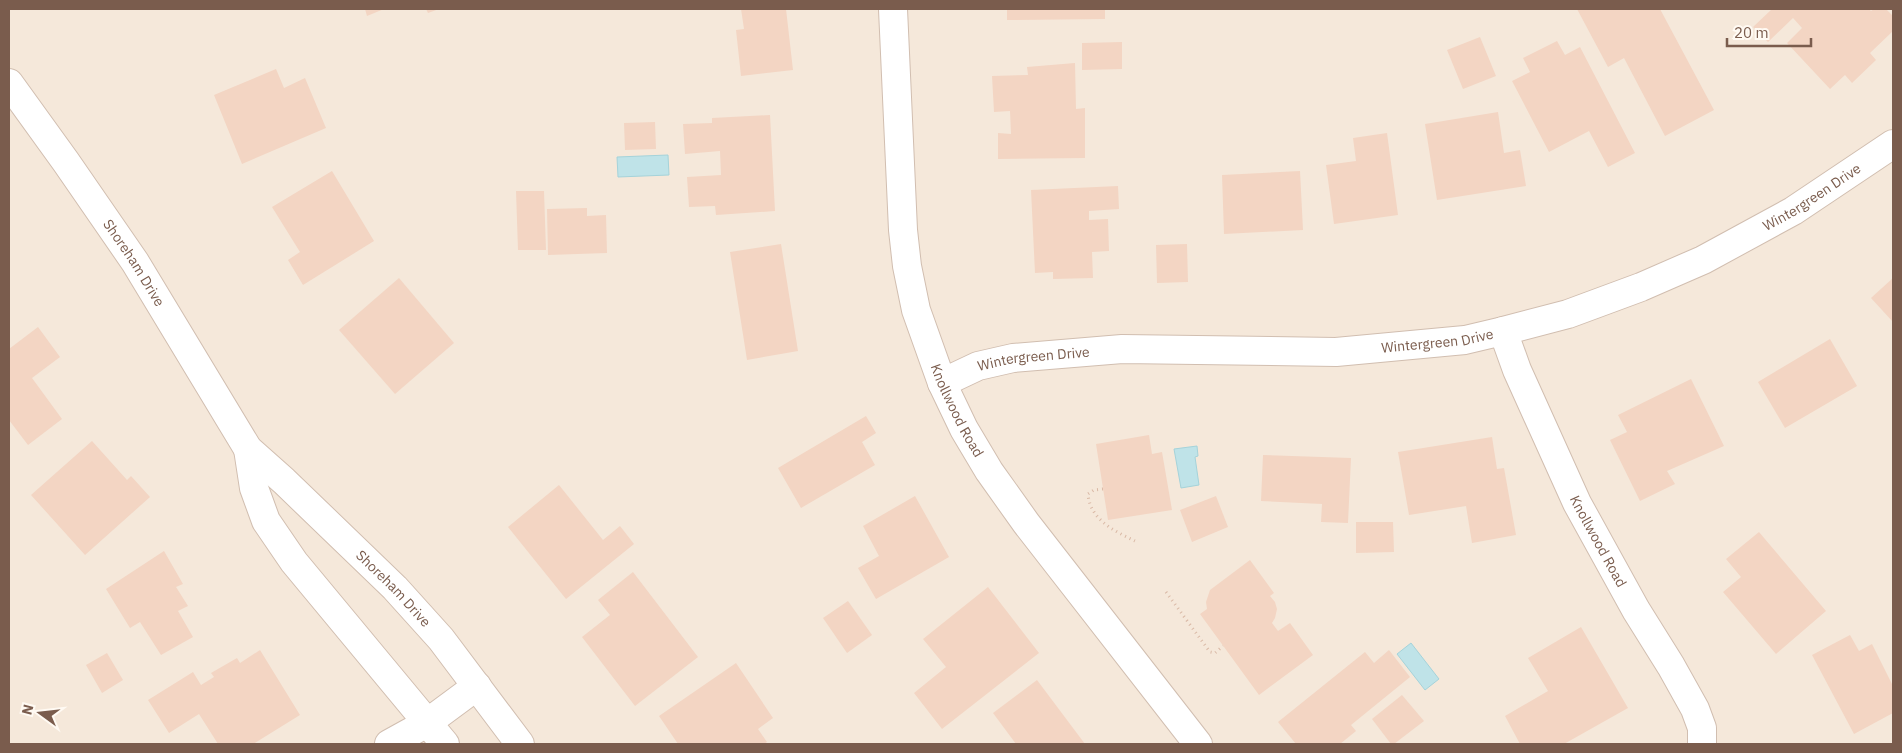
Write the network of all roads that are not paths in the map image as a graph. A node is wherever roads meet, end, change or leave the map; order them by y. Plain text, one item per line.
1 (892, 9) edge
2 (9, 83) edge
3 (1893, 144) edge
4 (1503, 331) junction
5 (942, 383) junction
6 (248, 449) junction
7 (477, 686) junction
8 (427, 723) junction
9 (389, 744) edge
10 (445, 744) edge
11 (520, 744) edge
12 (1198, 744) edge
13 (1702, 744) edge

1 - 5 street, Knollwood Road
2 - 6 street, Shoreham Drive
3 - 4 street, Wintergreen Drive
4 - 5 street, Wintergreen Drive
4 - 13 street, Knollwood Road
5 - 12 street, Knollwood Road
6 - 7 street, Shoreham Drive
6 - 8 street, Shoreham Drive
7 - 8 street
7 - 11 street, Shoreham Drive
8 - 9 street
8 - 10 street, Shoreham Drive

